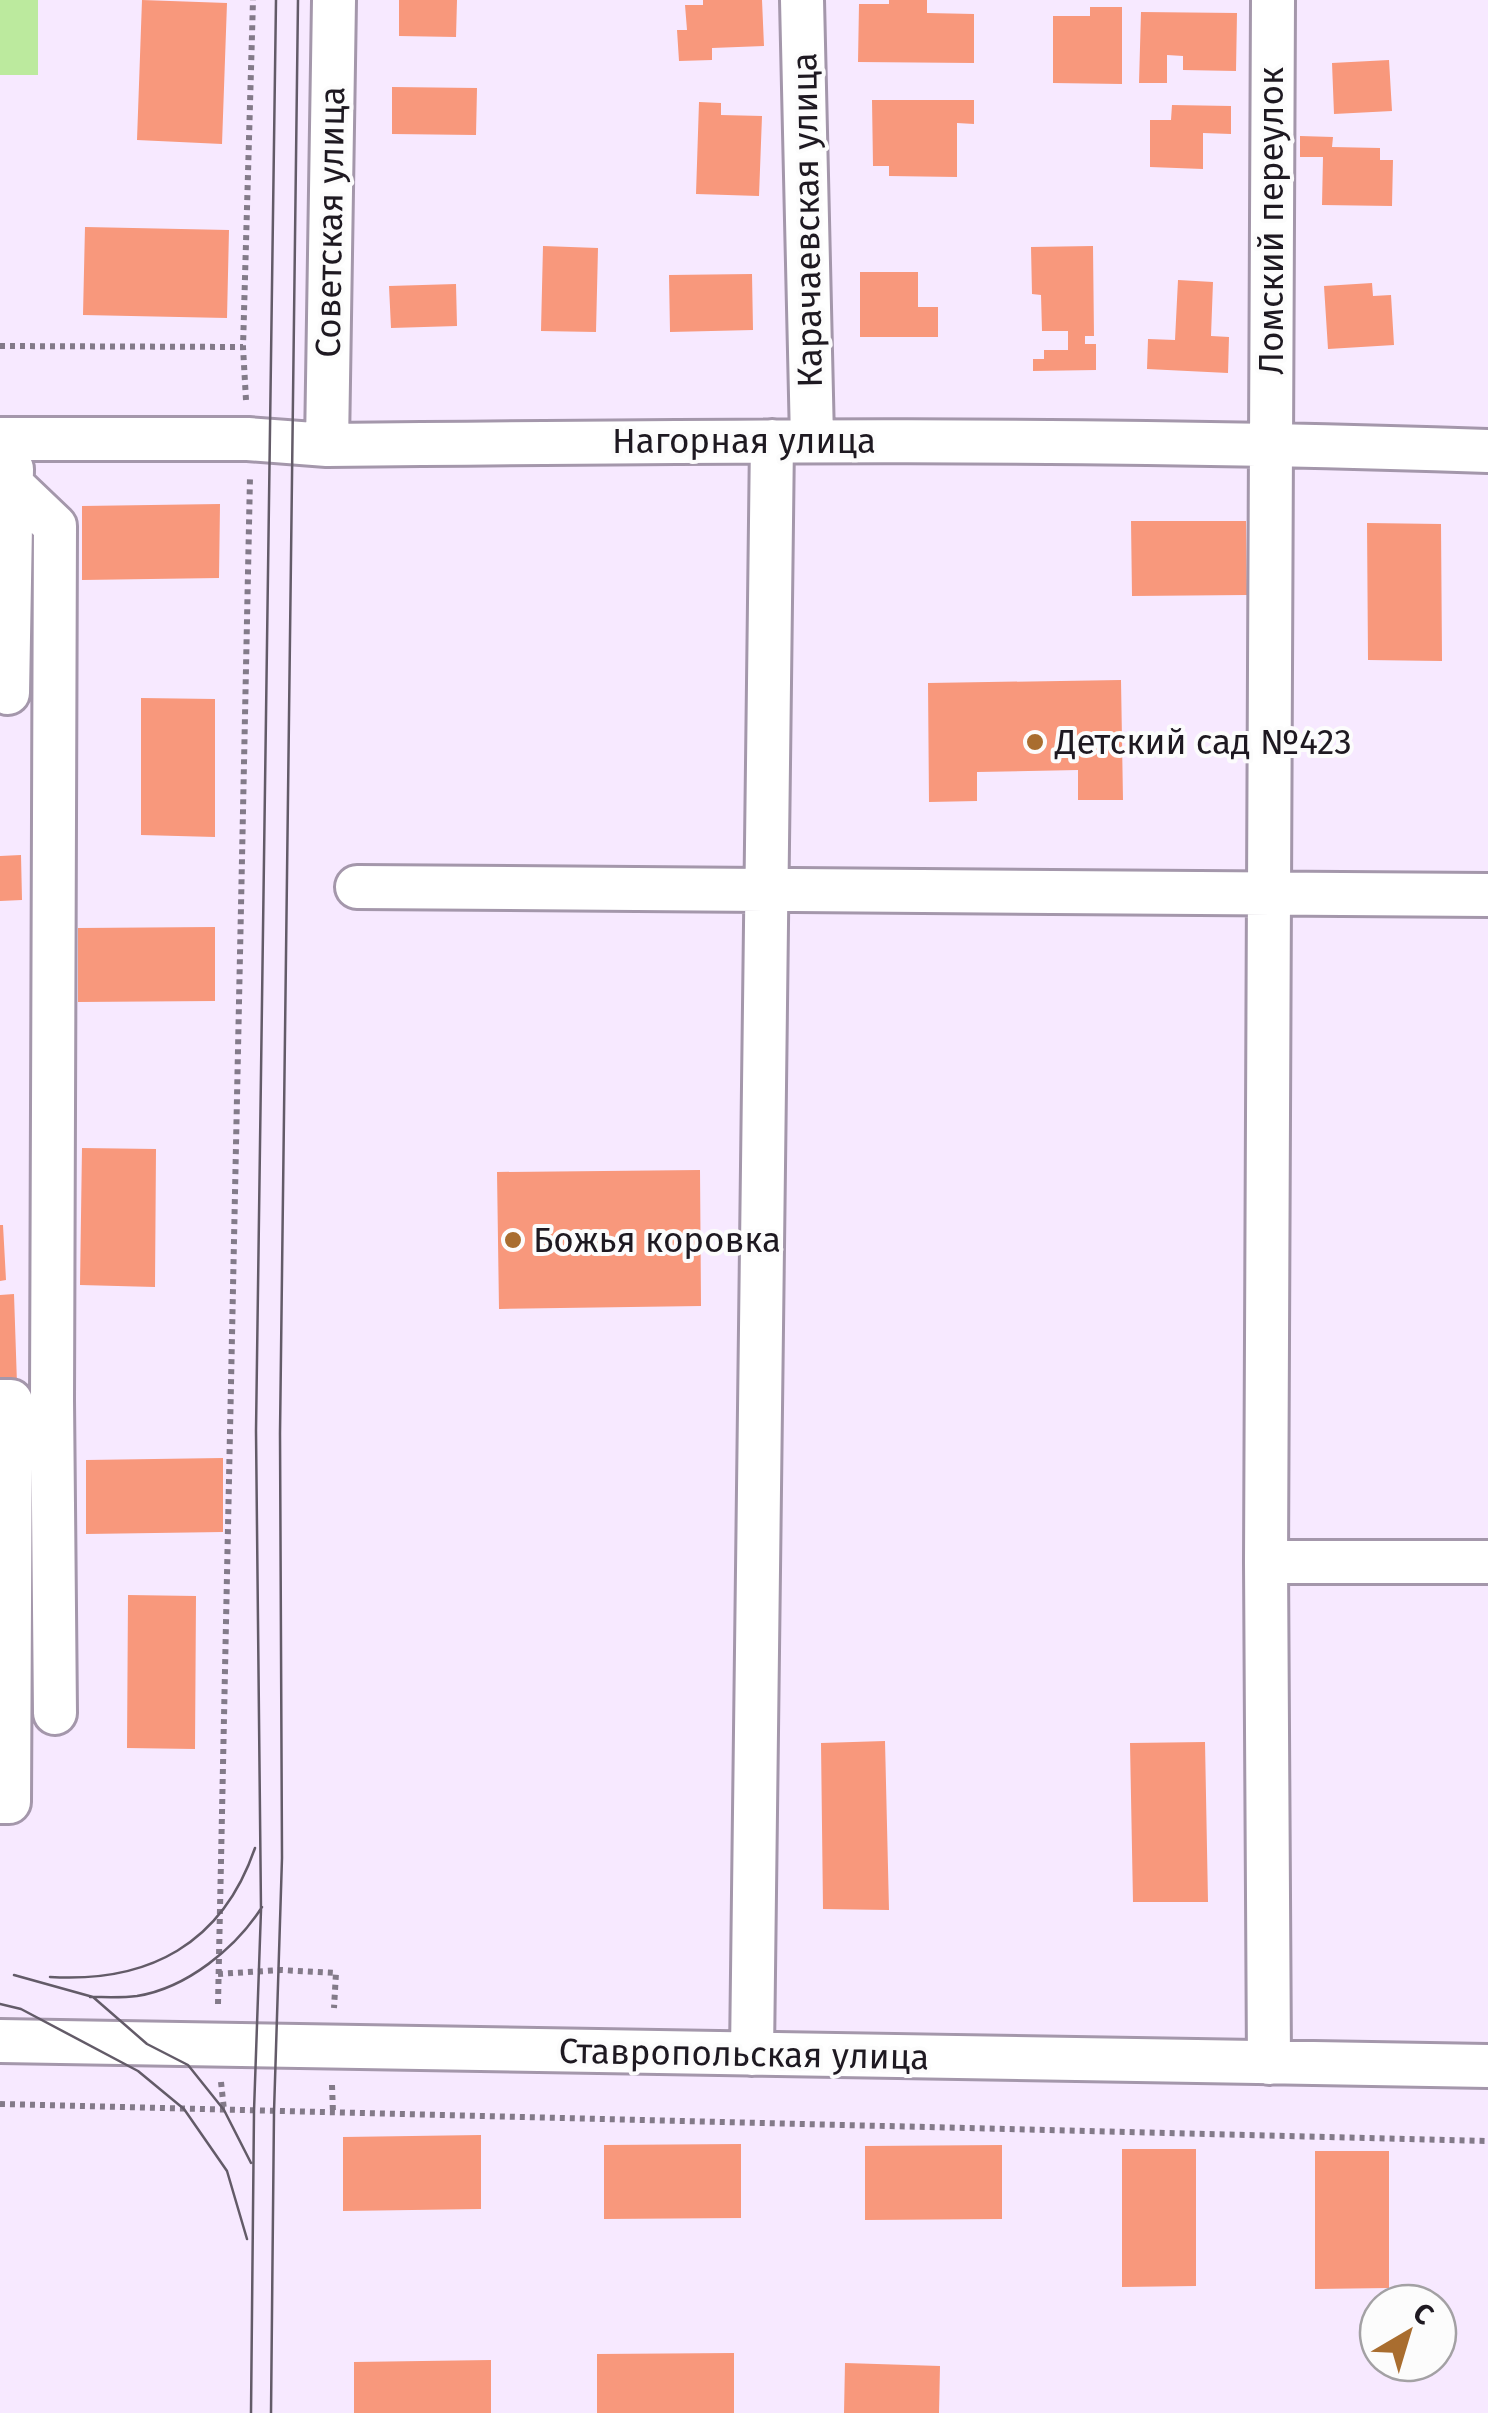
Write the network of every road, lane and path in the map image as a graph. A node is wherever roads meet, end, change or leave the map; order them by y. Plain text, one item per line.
1 (253, 0) edge
2 (334, 0) edge
3 (802, 0) edge
4 (1273, 0) edge
5 (0, 346) edge
6 (243, 347) junction
7 (7, 439) edge
8 (248, 439) junction
9 (792, 440) junction
10 (1270, 443) junction
11 (327, 444) junction
12 (1488, 451) edge
13 (12, 485) junction
14 (8, 693) dead end
15 (357, 888) dead end
16 (768, 888) junction
17 (1270, 895) junction
18 (1488, 895) edge
19 (21, 1401) edge
20 (1266, 1562) junction
21 (1488, 1562) edge
22 (54, 1714) dead end
23 (0, 1802) edge
24 (0, 2041) edge
25 (217, 2044) junction
26 (752, 2054) junction
27 (1268, 2063) junction
28 (1488, 2066) edge
29 (0, 2104) edge
30 (224, 2110) junction
31 (1488, 2141) edge

1 - 6 path
2 - 11 street, Советская улица
3 - 9 street, Карачаевская улица
4 - 10 street, Ломский переулок
5 - 6 path
6 - 8 path
7 - 8 street, Нагорная улица
7 - 13 street
8 - 11 street, Нагорная улица
8 - 25 path
9 - 10 street, Нагорная улица
9 - 11 street, Нагорная улица
9 - 16 street, Карачаевская улица
10 - 12 street, Нагорная улица
10 - 17 street, Ломский переулок
13 - 14 street
13 - 19 street
15 - 16 street
16 - 17 street
16 - 26 street, Карачаевская улица
17 - 18 street
17 - 20 street, Ломский переулок
19 - 22 street
19 - 23 street
20 - 21 street
20 - 27 street, Ломский переулок
24 - 25 street, Ставропольская улица
25 - 26 street, Ставропольская улица
25 - 30 path
26 - 27 street, Ставропольская улица
27 - 28 street, Ставропольская улица
29 - 30 path
30 - 31 path

